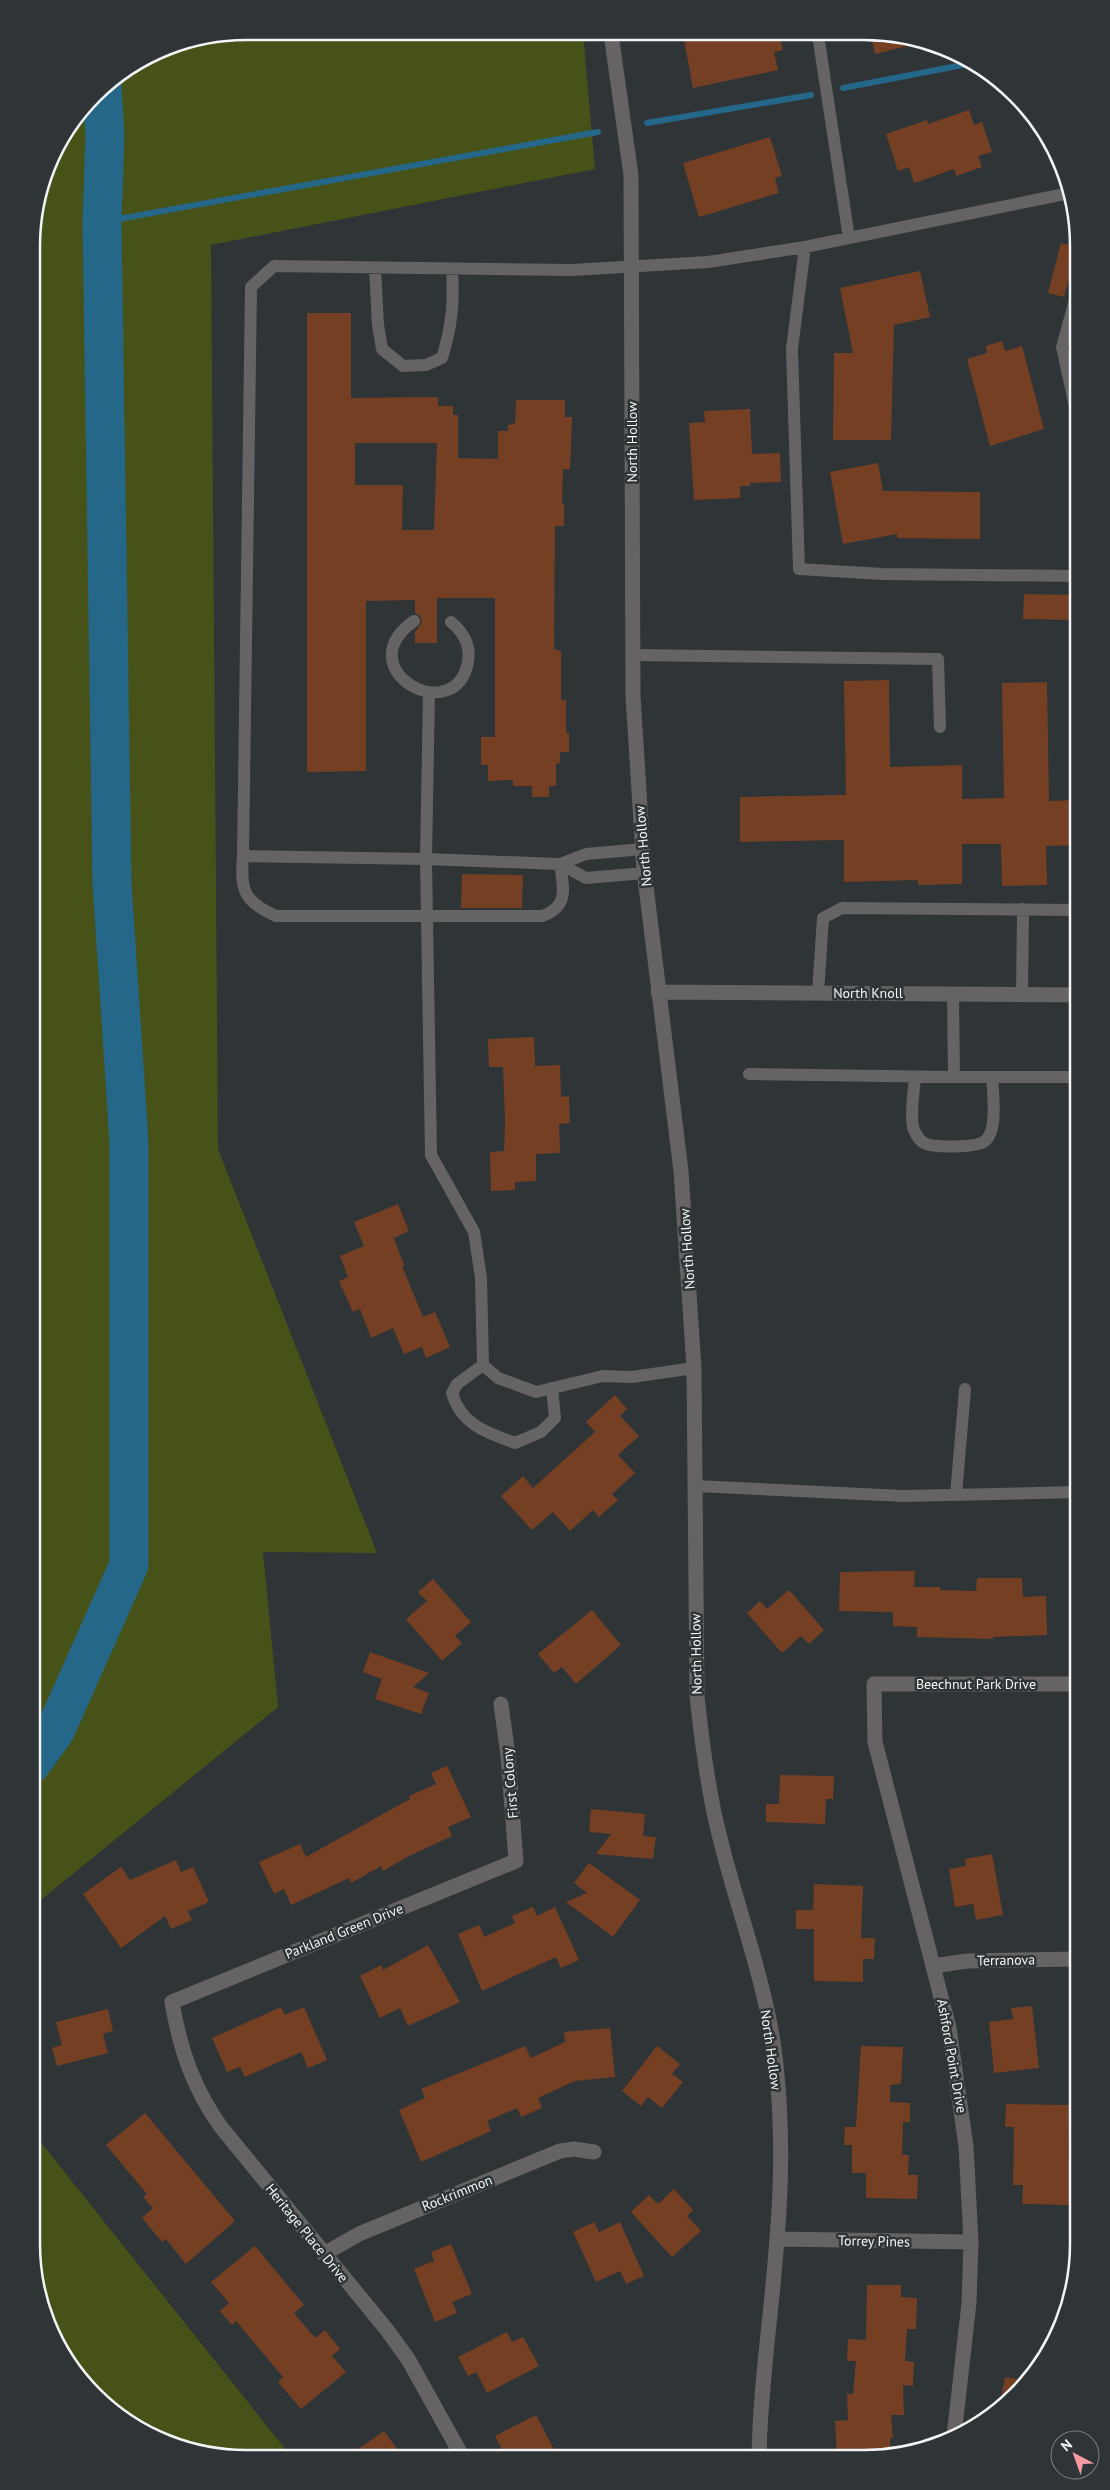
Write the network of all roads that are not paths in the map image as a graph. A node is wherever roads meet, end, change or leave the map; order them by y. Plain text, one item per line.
1 (612, 40) edge
2 (819, 40) edge
3 (1063, 194) edge
4 (849, 238) junction
5 (805, 247) junction
6 (375, 268) junction
7 (632, 268) junction
8 (452, 269) junction
9 (1070, 318) edge
10 (1070, 384) edge
11 (1070, 576) edge
12 (414, 621) dead end
13 (451, 622) dead end
14 (633, 655) junction
15 (429, 692) junction
16 (940, 727) dead end
17 (643, 849) junction
18 (243, 856) junction
19 (426, 859) junction
20 (560, 864) junction
21 (645, 873) junction
22 (1023, 910) junction
23 (1070, 910) edge
24 (427, 914) junction
25 (658, 992) junction
26 (818, 993) junction
27 (953, 994) junction
28 (1022, 995) junction
29 (1070, 995) edge
30 (749, 1074) dead end
31 (915, 1077) junction
32 (954, 1077) junction
33 (992, 1077) junction
34 (1070, 1077) edge
35 (483, 1365) junction
36 (694, 1368) junction
37 (552, 1388) junction
38 (966, 1389) dead end
39 (695, 1486) junction
40 (1070, 1492) edge
41 (956, 1495) junction
42 (874, 1684) joint
43 (1070, 1684) edge
44 (501, 1704) dead end
45 (516, 1861) joint
46 (1070, 1959) edge
47 (934, 1966) junction
48 (172, 2002) joint
49 (594, 2152) dead end
50 (777, 2239) junction
51 (971, 2242) junction
52 (324, 2254) junction
53 (955, 2429) edge
54 (459, 2450) edge
55 (759, 2450) edge

1 - 7 street, North Hollow
2 - 4 lane
3 - 4 lane
4 - 5 lane
5 - 7 lane
5 - 11 lane
6 - 8 lane
6 - 8 lane
6 - 18 lane
7 - 8 lane
7 - 14 street, North Hollow
9 - 10 lane
12 - 15 lane
13 - 15 lane
14 - 16 lane
14 - 17 street, North Hollow
15 - 19 lane
17 - 20 lane
17 - 21 street, North Hollow
18 - 19 lane
18 - 24 lane
19 - 20 lane
19 - 24 lane
20 - 21 lane
20 - 24 lane
21 - 25 street, North Hollow
22 - 23 lane
22 - 26 lane
22 - 28 lane
24 - 35 lane
25 - 26 street, North Knoll
25 - 36 street, North Hollow
26 - 27 street, North Knoll
27 - 28 street, North Knoll
27 - 32 lane
28 - 29 street, North Knoll
30 - 31 lane
31 - 32 lane
31 - 33 lane
32 - 33 lane
33 - 34 lane
35 - 37 lane
35 - 37 lane
36 - 37 lane
36 - 39 street, North Hollow
38 - 41 lane
39 - 41 lane
39 - 50 street, North Hollow
40 - 41 lane
42 - 43 street, Beechnut Park Drive
42 - 47 street, Ashford Point Drive
44 - 45 street, First Colony
45 - 48 street, Parkland Green Drive
46 - 47 street, Terranova
47 - 51 street, Ashford Point Drive
48 - 52 street, Heritage Place Drive
49 - 52 street, Rockrimmon
50 - 51 street, Torrey Pines
50 - 55 street, North Hollow
51 - 53 street, Ashford Point Drive
52 - 54 street, Heritage Place Drive

